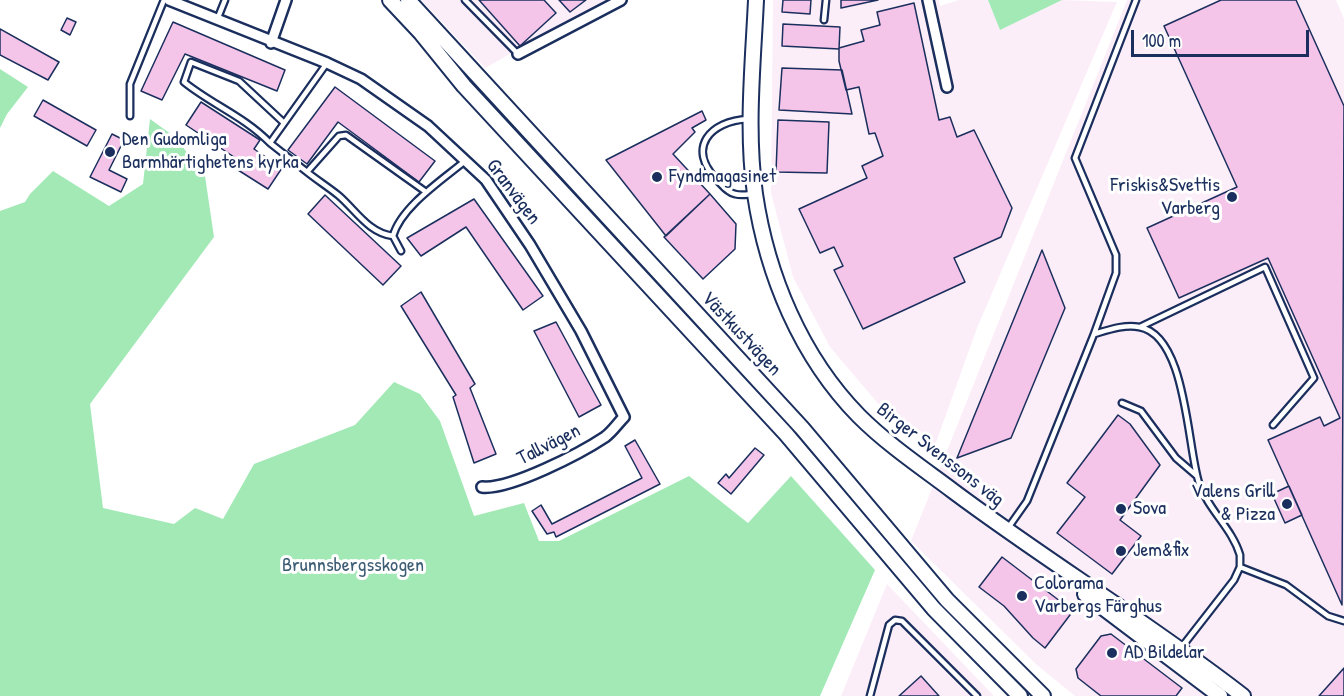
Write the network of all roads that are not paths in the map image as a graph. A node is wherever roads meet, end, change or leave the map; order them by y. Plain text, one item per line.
1 (164, 0) edge
2 (169, 0) edge
3 (225, 0) edge
4 (286, 0) edge
5 (390, 0) edge
6 (408, 0) edge
7 (465, 0) edge
8 (621, 0) edge
9 (756, 0) edge
10 (825, 0) edge
11 (928, 0) edge
12 (1136, 0) edge
13 (185, 3) edge
14 (217, 20) junction
15 (824, 20) dead end
16 (271, 42) junction
17 (518, 54) joint
18 (327, 63) junction
19 (947, 87) dead end
20 (130, 116) dead end
21 (750, 118) junction
22 (283, 122) junction
23 (270, 143) junction
24 (465, 161) junction
25 (307, 172) junction
26 (426, 192) junction
27 (755, 194) junction
28 (393, 236) junction
29 (401, 251) dead end
30 (1140, 327) junction
31 (1094, 334) junction
32 (1122, 404) dead end
33 (624, 417) joint
34 (1273, 425) dead end
35 (1197, 476) junction
36 (483, 487) dead end
37 (1006, 530) junction
38 (1032, 549) junction
39 (1240, 567) junction
40 (1344, 621) edge
41 (1181, 649) junction
42 (1173, 660) junction
43 (1218, 692) edge
44 (870, 696) edge
45 (977, 696) edge
46 (1020, 696) edge
47 (1043, 696) edge
48 (1243, 696) edge

1 - 20 lane
2 - 13 street, Granvägen
3 - 14 lane
4 - 16 street
5 - 46 street, Västkustvägen
6 - 47 street, Västkustvägen
7 - 17 lane
8 - 17 street
9 - 21 street, Birger Svenssons väg
10 - 15 lane
11 - 19 street
12 - 31 lane, Birger Svenssons väg
13 - 14 street, Granvägen
14 - 16 street, Granvägen
16 - 18 street, Granvägen
18 - 22 lane
18 - 24 street, Granvägen
21 - 27 street, Birger Svenssons väg
21 - 27 lane
22 - 23 lane
22 - 23 lane
23 - 25 lane
24 - 26 lane
24 - 33 street, Granvägen
25 - 26 lane
25 - 28 lane
26 - 28 lane
27 - 37 street, Birger Svenssons väg
28 - 29 lane
30 - 31 lane
30 - 34 lane
30 - 35 lane
31 - 37 lane, Birger Svenssons väg
32 - 35 lane
33 - 36 street, Tallvägen
35 - 39 lane
37 - 38 street, Birger Svenssons väg
38 - 41 street, Birger Svenssons väg
38 - 42 street, Birger Svenssons väg
39 - 40 lane
39 - 41 lane
41 - 42 lane
41 - 43 street, Birger Svenssons väg
42 - 43 street, Birger Svenssons väg
43 - 48 street, Birger Svenssons väg
44 - 45 lane

